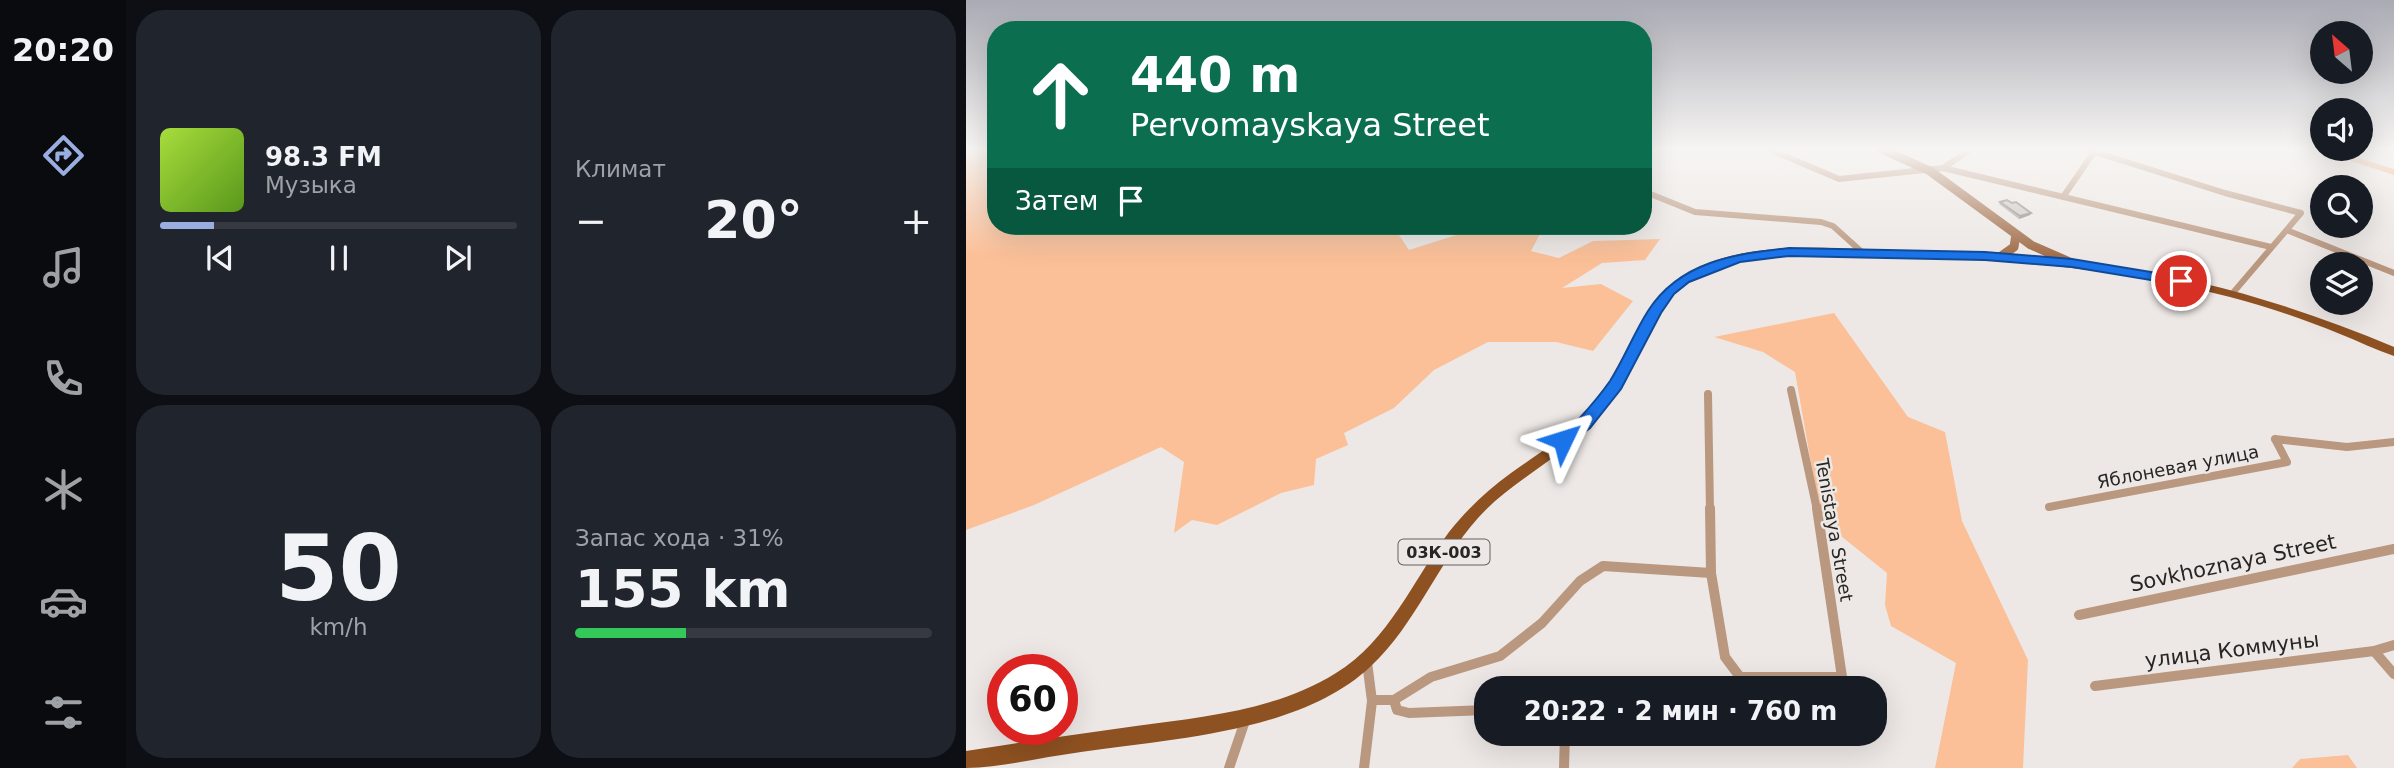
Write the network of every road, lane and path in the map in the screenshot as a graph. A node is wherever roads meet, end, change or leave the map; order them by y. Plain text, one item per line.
1 (1948, 184) edge
2 (2009, 184) edge
3 (2072, 184) edge
4 (2196, 184) edge
5 (1652, 194) edge
6 (2063, 197) junction
7 (2288, 231) junction
8 (2016, 234) junction
9 (2271, 247) junction
10 (1863, 253) junction
11 (2000, 257) junction
12 (2072, 263) junction
13 (2394, 273) edge
14 (2232, 294) junction
15 (2394, 352) edge
16 (1791, 390) dead end
17 (1708, 394) dead end
18 (2394, 442) edge
19 (2049, 507) dead end
20 (2394, 548) edge
21 (1711, 573) junction
22 (2079, 615) dead end
23 (2394, 645) edge
24 (2374, 651) junction
25 (1367, 662) junction
26 (2394, 674) edge
27 (2095, 686) dead end
28 (1372, 700) junction
29 (1394, 700) junction
30 (1474, 710) edge
31 (1246, 717) junction
32 (1564, 746) edge
33 (966, 760) edge
34 (1229, 768) edge
35 (1364, 768) edge
36 (1564, 768) edge

1 - 8 main road
2 - 6 street
3 - 6 street
4 - 7 street
5 - 10 street
6 - 9 street
7 - 9 street
7 - 13 street
8 - 11 main road
8 - 12 main road
9 - 14 street
10 - 11 main road, 03К-003
10 - 25 main road, 03К-003
11 - 12 main road, 03К-003
12 - 14 main road, 03К-003
14 - 15 main road, 03К-003
16 - 21 street, Tenistaya Street
17 - 21 street
18 - 19 street, Яблоневая улица
20 - 22 street, Sovkhoznaya Street
21 - 29 street
23 - 24 street, улица Коммуны
24 - 26 street
24 - 27 street, улица Коммуны
25 - 28 street
25 - 31 main road, 03К-003
28 - 29 street
28 - 35 street
29 - 30 street
31 - 33 main road, 03К-003
31 - 34 street
32 - 36 street

